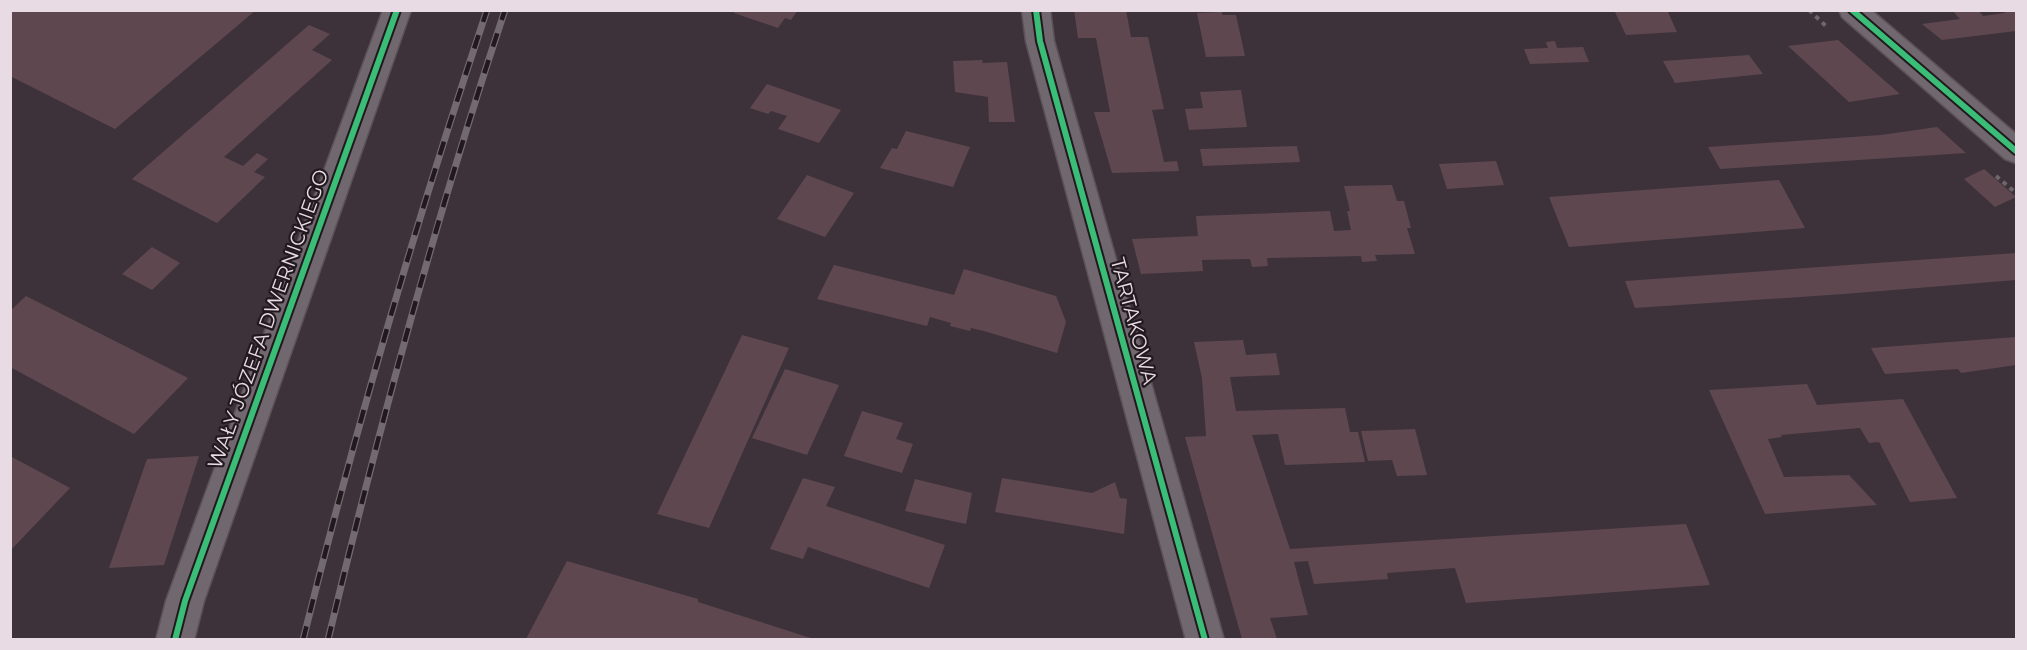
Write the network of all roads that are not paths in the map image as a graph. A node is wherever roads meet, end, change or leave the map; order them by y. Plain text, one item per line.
1 (397, 10) edge
2 (1036, 10) edge
3 (1852, 10) edge
4 (2016, 151) edge
5 (175, 639) edge
6 (1205, 639) edge

1 - 5 street, WAŁY JÓZEFA DWERNICKIEGO
2 - 6 street, TARTAKOWA
3 - 4 street

